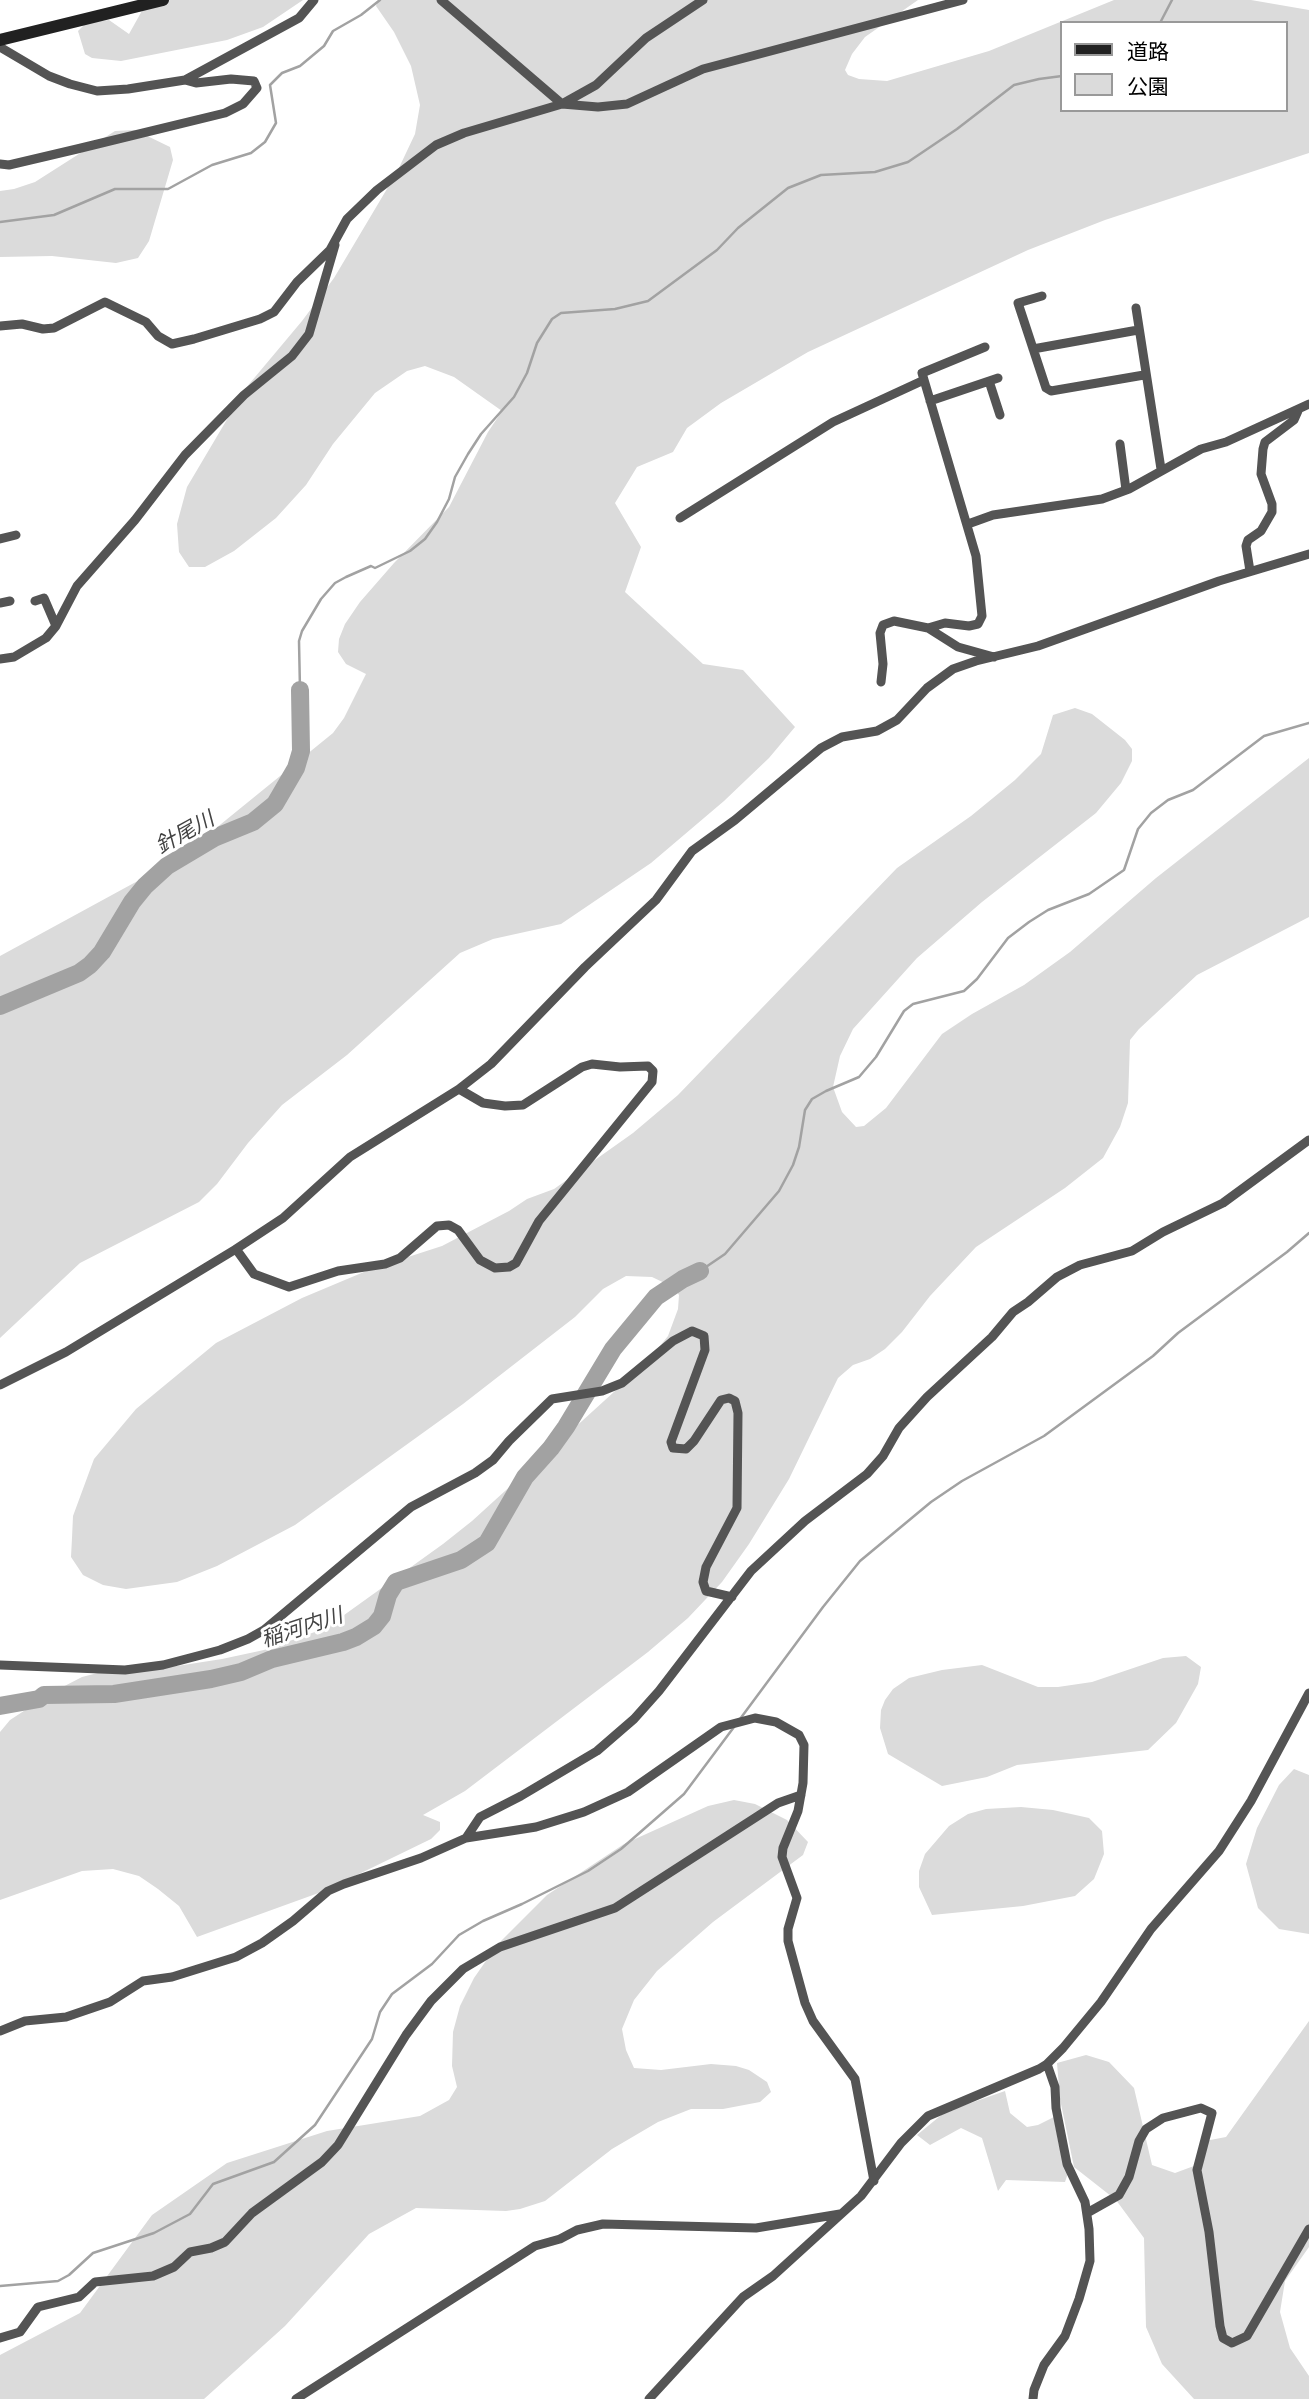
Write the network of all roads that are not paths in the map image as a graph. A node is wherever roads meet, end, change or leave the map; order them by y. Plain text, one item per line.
1 (163, 0) edge
2 (314, 0) edge
3 (441, 0) edge
4 (703, 0) edge
5 (963, 0) edge
6 (0, 40) edge
7 (0, 47) edge
8 (185, 80) junction
9 (562, 104) junction
10 (0, 164) edge
11 (337, 237) junction
12 (1042, 296) dead end
13 (1136, 308) dead end
14 (0, 326) edge
15 (1138, 330) junction
16 (985, 347) dead end
17 (1033, 349) junction
18 (1144, 375) junction
19 (924, 380) junction
20 (930, 401) junction
21 (1309, 404) edge
22 (1298, 411) junction
23 (1000, 415) dead end
24 (1120, 444) dead end
25 (1161, 469) junction
26 (1126, 490) junction
27 (680, 518) dead end
28 (968, 524) junction
29 (16, 535) dead end
30 (0, 539) edge
31 (1309, 554) edge
32 (1250, 571) junction
33 (10, 601) dead end
34 (35, 601) dead end
35 (0, 604) edge
36 (56, 626) junction
37 (928, 628) junction
38 (995, 657) junction
39 (0, 659) edge
40 (881, 682) dead end
41 (459, 1089) junction
42 (1309, 1140) edge
43 (236, 1249) junction
44 (0, 1385) edge
45 (732, 1597) junction
46 (0, 1665) edge
47 (1309, 1693) edge
48 (801, 1795) junction
49 (466, 1838) junction
50 (0, 2031) edge
51 (1047, 2064) junction
52 (874, 2181) junction
53 (1087, 2213) junction
54 (842, 2214) junction
55 (1309, 2229) edge
56 (0, 2338) edge
57 (296, 2399) edge
58 (649, 2399) edge
59 (1033, 2399) edge

1 - 6 street
2 - 8 street
3 - 9 street
4 - 9 street
5 - 9 street
7 - 8 street
8 - 10 street
9 - 11 street
11 - 14 street
11 - 36 street
12 - 17 street
13 - 15 street
15 - 17 street
15 - 18 street
16 - 19 street
17 - 18 street
18 - 25 street
19 - 20 street
19 - 27 street
20 - 23 street
20 - 28 street
21 - 22 street
22 - 25 street
22 - 32 street
24 - 26 street
25 - 26 street
26 - 28 street
28 - 37 street
29 - 30 street
31 - 32 street
32 - 38 street
33 - 35 street
34 - 36 street
36 - 39 street
37 - 38 street
37 - 40 street
38 - 41 street
41 - 43 street
41 - 43 street
42 - 45 street
43 - 44 street
45 - 46 street
45 - 49 street
47 - 51 street
48 - 49 street
48 - 52 street
48 - 56 street
49 - 50 street
51 - 52 street
51 - 53 street
52 - 54 street
53 - 55 street
53 - 59 street
54 - 57 street
54 - 58 street

